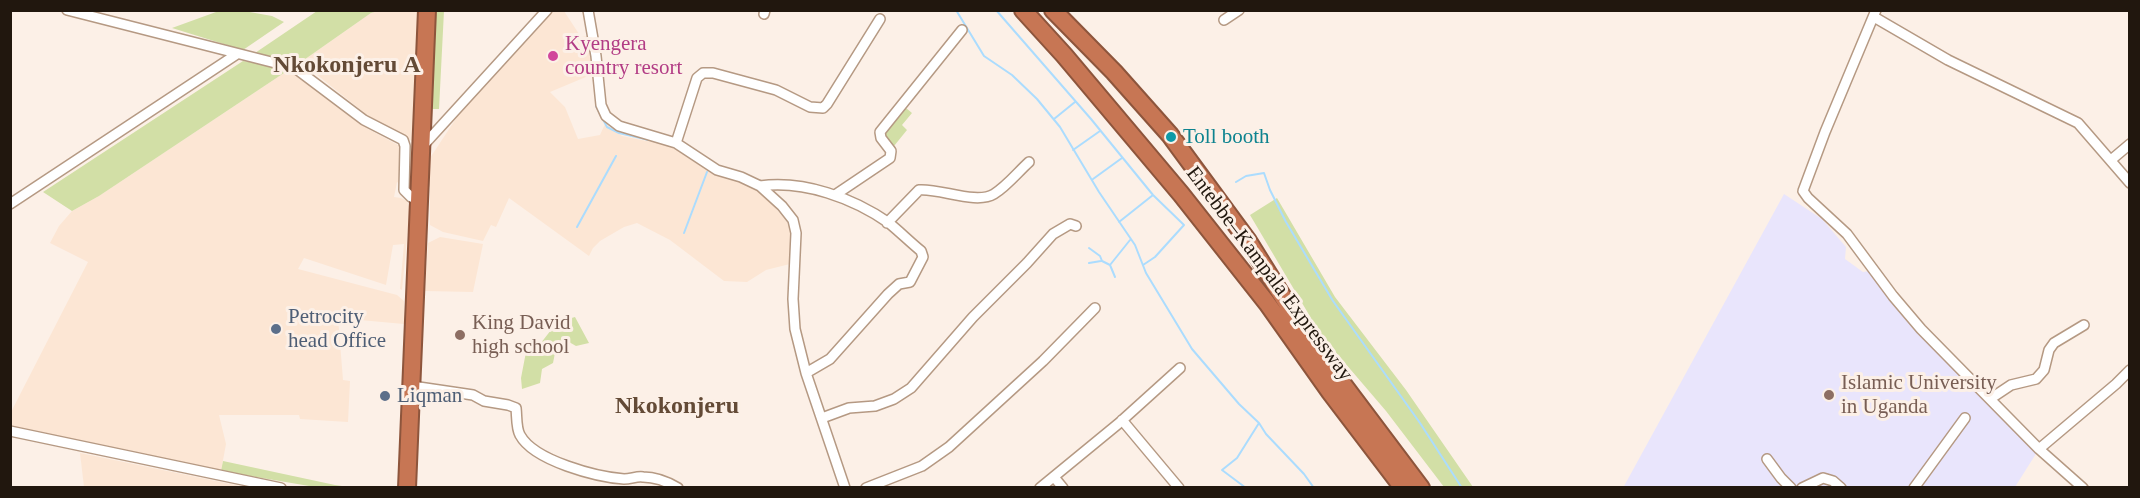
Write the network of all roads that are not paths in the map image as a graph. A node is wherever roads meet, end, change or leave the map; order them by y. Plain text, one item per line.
1 (67, 10) edge
2 (428, 10) edge
3 (547, 10) edge
4 (588, 10) edge
5 (1023, 10) edge
6 (1053, 10) edge
7 (1239, 10) edge
8 (1875, 14) edge
9 (880, 19) dead end
10 (1224, 20) dead end
11 (962, 30) dead end
12 (237, 54) junction
13 (676, 143) junction
14 (2130, 144) edge
15 (421, 149) junction
16 (2111, 160) junction
17 (1029, 162) dead end
18 (2130, 183) edge
19 (760, 186) junction
20 (835, 195) junction
21 (420, 201) junction
22 (10, 204) edge
23 (888, 223) junction
24 (1076, 226) dead end
25 (1095, 308) dead end
26 (2084, 325) dead end
27 (1180, 368) dead end
28 (2130, 370) edge
29 (806, 373) junction
30 (412, 382) junction
31 (1990, 399) junction
32 (822, 418) junction
33 (1965, 418) dead end
34 (1122, 420) junction
35 (10, 431) edge
36 (2039, 449) junction
37 (1767, 459) dead end
38 (573, 463) dead end
39 (1054, 477) junction
40 (281, 488) edge
41 (408, 488) edge
42 (678, 488) edge
43 (845, 488) edge
44 (866, 488) edge
45 (1040, 488) edge
46 (1063, 488) edge
47 (1179, 488) edge
48 (1403, 488) edge
49 (1421, 488) edge
50 (1791, 488) edge
51 (1802, 488) edge
52 (1841, 488) edge
53 (1914, 488) edge
54 (2084, 488) edge

1 - 12 street
2 - 15 highway
3 - 15 street
4 - 13 street
5 - 48 highway, Entebbe–Kampala Expressway
6 - 49 highway, Entebbe–Kampala Expressway
7 - 10 street
8 - 16 street
8 - 31 street
9 - 13 street
11 - 20 street
12 - 21 street
12 - 22 street
13 - 19 street
14 - 16 street
15 - 21 highway
16 - 18 street
17 - 23 street
19 - 20 street
19 - 29 street
20 - 23 street
21 - 30 highway
23 - 29 street
24 - 32 street
25 - 44 street
26 - 31 street
27 - 34 street
28 - 36 street
29 - 32 street
30 - 38 street
30 - 41 highway
30 - 42 street
31 - 36 street
32 - 43 street
33 - 53 street
34 - 39 street
34 - 47 street
35 - 40 street
36 - 54 street
37 - 50 street
39 - 45 street
39 - 46 street
51 - 52 street

